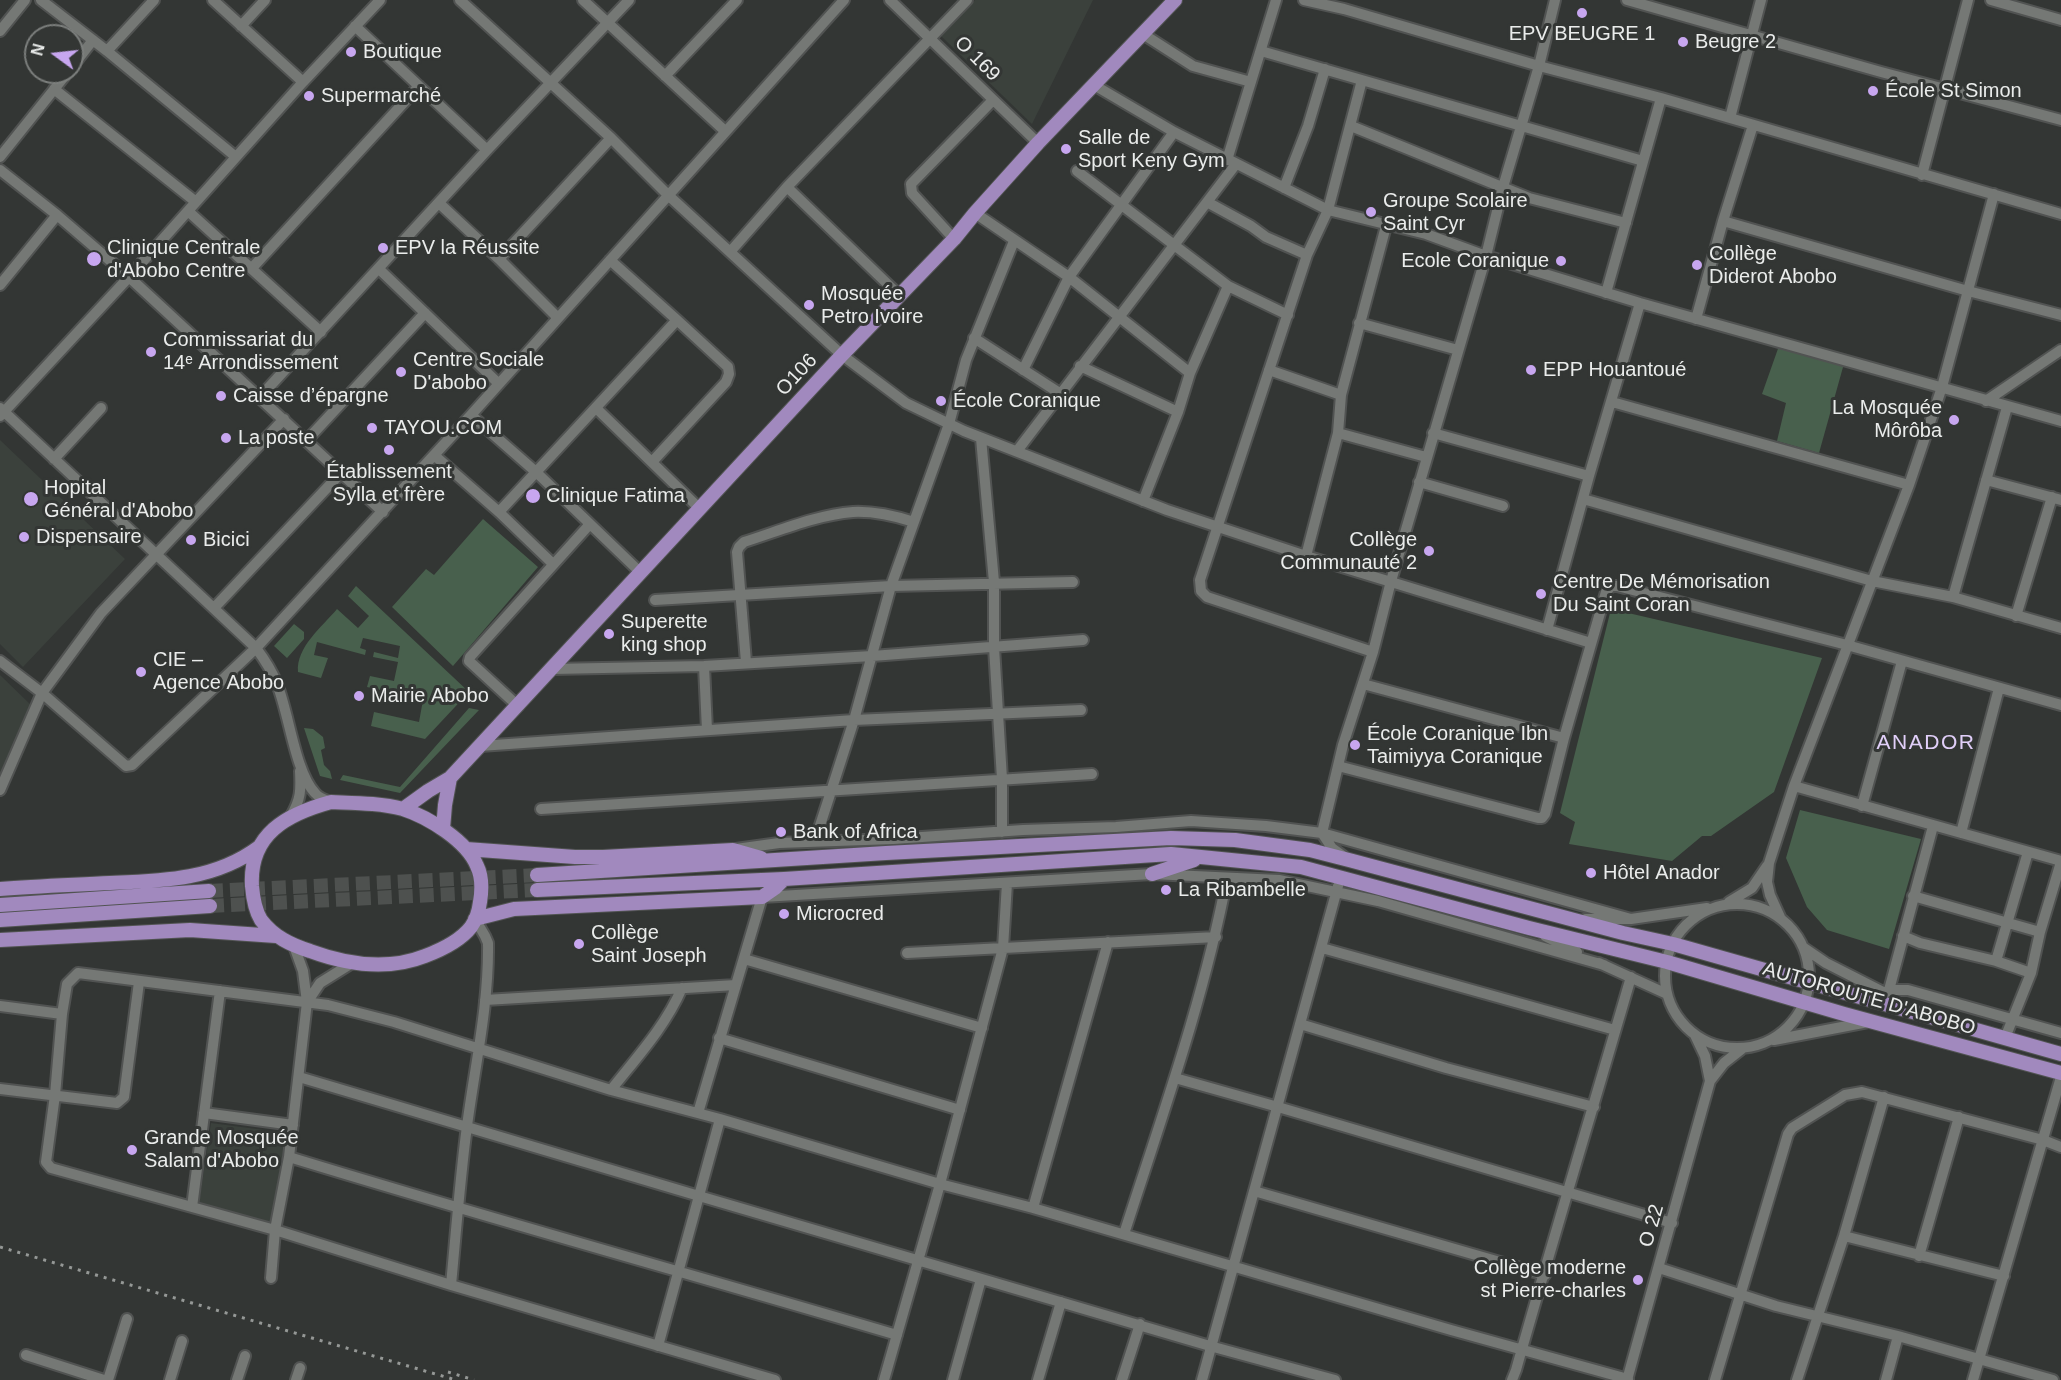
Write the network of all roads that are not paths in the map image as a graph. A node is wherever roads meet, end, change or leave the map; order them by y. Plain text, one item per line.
1 (25, 0) edge
2 (41, 0) edge
3 (154, 0) edge
4 (213, 0) edge
5 (265, 0) edge
6 (380, 0) edge
7 (460, 0) edge
8 (583, 0) edge
9 (629, 0) edge
10 (737, 0) edge
11 (844, 0) edge
12 (891, 0) edge
13 (967, 0) edge
14 (1174, 0) edge
15 (1276, 0) edge
16 (1304, 0) edge
17 (1555, 0) edge
18 (1627, 0) edge
19 (1761, 0) edge
20 (1968, 0) edge
21 (1991, 0) edge
22 (1345, 4) edge
23 (2022, 4) edge
24 (2061, 20) edge
25 (608, 23) junction
26 (241, 26) junction
27 (355, 26) junction
28 (0, 31) edge
29 (1143, 34) junction
30 (1751, 35) junction
31 (931, 39) junction
32 (93, 40) junction
33 (107, 51) junction
34 (1261, 51) junction
35 (84, 52) edge
36 (1539, 66) junction
37 (1325, 69) junction
38 (665, 76) junction
39 (1362, 80) junction
40 (303, 82) junction
41 (1251, 82) junction
42 (551, 83) junction
43 (58, 84) edge
44 (1094, 84) junction
45 (419, 86) junction
46 (1944, 88) junction
47 (54, 89) junction
48 (1661, 98) junction
49 (993, 100) junction
50 (1730, 118) junction
51 (2061, 120) edge
52 (1753, 125) junction
53 (1351, 126) junction
54 (1521, 126) junction
55 (725, 131) junction
56 (1174, 132) junction
57 (611, 138) junction
58 (1038, 143) junction
59 (487, 150) junction
60 (0, 157) edge
61 (236, 157) junction
62 (1643, 160) junction
63 (1232, 162) junction
64 (0, 170) edge
65 (1077, 171) dead end
66 (1922, 175) junction
67 (787, 187) junction
68 (1503, 187) junction
69 (1284, 188) junction
70 (1994, 194) junction
71 (668, 195) junction
72 (196, 202) junction
73 (1207, 202) junction
74 (440, 204) junction
75 (1121, 205) junction
76 (1328, 210) junction
77 (188, 211) junction
78 (975, 213) junction
79 (2061, 214) edge
80 (57, 215) junction
81 (1723, 221) junction
82 (1626, 223) junction
83 (1386, 226) junction
84 (954, 239) junction
85 (1014, 241) junction
86 (1174, 244) junction
87 (730, 252) junction
88 (1307, 255) junction
89 (1486, 256) junction
90 (499, 259) junction
91 (610, 261) junction
92 (252, 268) junction
93 (379, 269) junction
94 (129, 277) junction
95 (1069, 277) junction
96 (0, 285) edge
97 (1228, 286) junction
98 (1968, 291) junction
99 (1606, 293) junction
100 (899, 295) junction
101 (1640, 303) junction
102 (425, 313) junction
103 (1288, 315) junction
104 (2061, 315) edge
105 (557, 317) junction
106 (1118, 317) junction
107 (1696, 319) junction
108 (678, 320) junction
109 (1359, 323) junction
110 (321, 332) junction
111 (974, 338) junction
112 (1458, 350) junction
113 (2061, 350) edge
114 (842, 355) junction
115 (1080, 366) junction
116 (1023, 370) junction
117 (1269, 370) junction
118 (1190, 373) junction
119 (498, 383) junction
120 (1942, 387) junction
121 (1061, 393) junction
122 (1341, 395) junction
123 (260, 397) junction
124 (1986, 400) junction
125 (1612, 402) junction
126 (2007, 407) junction
127 (100, 408) dead end
128 (596, 408) junction
129 (1, 412) edge
130 (1178, 412) junction
131 (471, 415) junction
132 (284, 420) junction
133 (2061, 421) edge
134 (949, 424) junction
135 (1338, 433) junction
136 (1433, 433) junction
137 (981, 438) junction
138 (307, 440) junction
139 (1017, 451) junction
140 (434, 455) junction
141 (1426, 457) junction
142 (54, 459) junction
143 (652, 462) junction
144 (536, 472) junction
145 (341, 473) junction
146 (1589, 476) junction
147 (1986, 480) junction
148 (1419, 482) junction
149 (1909, 485) junction
150 (2056, 498) edge
151 (1583, 499) junction
152 (1143, 501) junction
153 (1503, 506) dead end
154 (700, 509) junction
155 (383, 512) junction
156 (499, 512) junction
157 (914, 522) junction
158 (590, 524) junction
159 (1217, 526) junction
160 (156, 555) junction
161 (1306, 556) junction
162 (552, 563) junction
163 (641, 573) junction
164 (1872, 581) junction
165 (994, 582) junction
166 (1073, 582) dead end
167 (1391, 582) junction
168 (891, 586) junction
169 (740, 596) junction
170 (1953, 597) junction
171 (655, 600) dead end
172 (214, 608) junction
173 (2016, 616) junction
174 (2061, 628) edge
175 (1548, 630) junction
176 (1083, 640) dead end
177 (1591, 643) junction
178 (1847, 645) junction
179 (994, 647) junction
180 (256, 648) junction
181 (1373, 652) junction
182 (872, 656) junction
183 (0, 661) edge
184 (1902, 661) junction
185 (746, 662) junction
186 (704, 666) junction
187 (552, 669) junction
188 (1363, 684) junction
189 (1999, 688) junction
190 (42, 693) junction
191 (2061, 705) edge
192 (518, 706) junction
193 (1081, 710) dead end
194 (998, 714) junction
195 (854, 720) junction
196 (707, 730) junction
197 (1564, 738) junction
198 (480, 746) junction
199 (300, 764) junction
200 (1338, 766) junction
201 (1092, 774) dead end
202 (450, 778) junction
203 (1002, 779) junction
204 (1794, 786) junction
205 (0, 790) edge
206 (830, 790) junction
207 (331, 802) junction
208 (1862, 806) junction
209 (404, 809) junction
210 (541, 809) dead end
211 (291, 816) junction
212 (1933, 826) junction
213 (443, 829) junction
214 (1002, 832) junction
215 (1323, 833) junction
216 (1961, 833) junction
217 (815, 841) junction
218 (259, 847) junction
219 (466, 849) junction
220 (733, 850) junction
221 (2028, 852) junction
222 (1205, 857) junction
223 (768, 860) junction
224 (1349, 860) junction
225 (2061, 862) edge
226 (1769, 863) junction
227 (1152, 874) junction
228 (1340, 876) junction
229 (1227, 878) junction
230 (784, 879) junction
231 (1007, 883) junction
232 (0, 889) edge
233 (209, 891) tunnel mouth
234 (1337, 891) junction
235 (1913, 896) junction
236 (762, 897) junction
237 (1725, 904) junction
238 (0, 905) edge
239 (210, 906) tunnel mouth
240 (1713, 908) junction
241 (1780, 917) junction
242 (1570, 918) junction
243 (475, 919) junction
244 (1631, 919) junction
245 (0, 920) edge
246 (2008, 922) junction
247 (1529, 928) junction
248 (2040, 932) junction
249 (276, 936) junction
250 (1903, 936) junction
251 (1216, 937) junction
252 (0, 940) edge
253 (1108, 942) junction
254 (1672, 944) junction
255 (294, 946) junction
256 (1003, 948) junction
257 (1322, 948) junction
258 (1804, 948) junction
259 (907, 953) dead end
260 (744, 959) junction
261 (1996, 961) junction
262 (1667, 962) junction
263 (352, 963) junction
264 (1604, 964) junction
265 (2031, 973) junction
266 (1631, 977) junction
267 (139, 982) junction
268 (1809, 984) junction
269 (736, 985) junction
270 (682, 988) junction
271 (219, 991) junction
272 (1887, 992) junction
273 (1668, 994) junction
274 (485, 1000) junction
275 (1804, 1001) junction
276 (307, 1002) junction
277 (0, 1006) edge
278 (62, 1014) junction
279 (1924, 1014) junction
280 (2012, 1020) junction
281 (1871, 1021) junction
282 (1300, 1024) junction
283 (982, 1029) junction
284 (1616, 1030) junction
285 (2061, 1033) edge
286 (1695, 1035) junction
287 (719, 1038) junction
288 (2005, 1038) junction
289 (1768, 1041) junction
290 (1743, 1048) junction
291 (479, 1050) junction
292 (2061, 1054) edge
293 (2061, 1075) edge
294 (299, 1077) junction
295 (1175, 1078) junction
296 (1710, 1081) junction
297 (0, 1089) edge
298 (611, 1090) junction
299 (55, 1095) junction
300 (1884, 1097) junction
301 (1278, 1107) junction
302 (1593, 1107) junction
303 (960, 1110) junction
304 (204, 1113) junction
305 (698, 1113) junction
306 (1959, 1117) junction
307 (720, 1119) junction
308 (293, 1125) junction
309 (467, 1126) junction
310 (2043, 1140) junction
311 (2061, 1147) edge
312 (289, 1156) junction
313 (940, 1184) junction
314 (1254, 1191) junction
315 (1567, 1191) junction
316 (699, 1196) junction
317 (192, 1207) junction
318 (457, 1208) junction
319 (1033, 1208) junction
320 (1672, 1223) junction
321 (275, 1230) junction
322 (1124, 1234) junction
323 (1844, 1236) junction
324 (1919, 1256) junction
325 (918, 1259) junction
326 (1233, 1266) junction
327 (1659, 1268) junction
328 (680, 1271) junction
329 (1545, 1275) junction
330 (2004, 1276) junction
331 (271, 1278) dead end
332 (981, 1279) junction
333 (451, 1286) junction
334 (1740, 1295) junction
335 (1061, 1302) junction
336 (1817, 1316) junction
337 (127, 1319) dead end
338 (1140, 1324) junction
339 (897, 1335) junction
340 (1898, 1336) junction
341 (182, 1341) dead end
342 (658, 1346) junction
343 (1210, 1346) junction
344 (1522, 1350) junction
345 (26, 1355) dead end
346 (244, 1356) dead end
347 (1979, 1359) junction
348 (300, 1368) dead end
349 (1627, 1379) edge
350 (106, 1380) edge
351 (170, 1380) edge
352 (237, 1380) edge
353 (296, 1380) edge
354 (775, 1380) edge
355 (884, 1380) edge
356 (953, 1380) edge
357 (1038, 1380) edge
358 (1122, 1380) edge
359 (1202, 1380) edge
360 (1335, 1380) edge
361 (1512, 1380) edge
362 (1715, 1380) edge
363 (1797, 1380) edge
364 (1886, 1380) edge
365 (1973, 1380) edge
366 (2053, 1380) edge

1 - 28 street
2 - 32 street
3 - 33 street
4 - 26 street
5 - 26 street
6 - 27 street
7 - 42 street
8 - 25 street
9 - 25 street
10 - 38 street
11 - 55 street
12 - 31 street, O 169
13 - 31 street
14 - 29 main road, O106
15 - 34 street
16 - 22 street
17 - 36 street
18 - 30 street
19 - 30 street
20 - 46 street
21 - 23 street
22 - 36 street
23 - 24 street
25 - 38 street
25 - 42 street
26 - 40 street
27 - 40 street
27 - 45 street
29 - 41 street
29 - 44 main road, O106
30 - 46 street
30 - 50 street
31 - 49 street, O 169
31 - 67 street
32 - 33 street
32 - 35 street
33 - 61 street
34 - 37 street
34 - 41 street
36 - 48 street
36 - 54 street
37 - 39 street
37 - 69 street
38 - 55 street
39 - 53 street
39 - 54 street
40 - 61 street
41 - 63 street
42 - 57 street
42 - 59 street
43 - 47 street
44 - 56 street
44 - 58 main road, O106
45 - 59 street
45 - 92 street
46 - 51 street
46 - 66 street
47 - 60 street
47 - 72 street
48 - 50 street
48 - 62 street
49 - 58 street, O 169
49 - 84 street
50 - 52 street
52 - 66 street
52 - 81 street
53 - 68 street
53 - 76 street
54 - 62 street
54 - 68 street
55 - 71 street
56 - 63 street
56 - 75 street
57 - 71 street
57 - 90 street
58 - 78 main road, O106
59 - 74 street
61 - 72 street
62 - 82 street
63 - 69 street
63 - 73 street
64 - 80 street
65 - 75 street
66 - 70 street
67 - 87 street
67 - 100 street
68 - 82 street
68 - 89 street
69 - 76 street
70 - 79 street
70 - 98 street
71 - 87 street
71 - 91 street
72 - 77 street
73 - 86 street
73 - 88 street
74 - 90 street
74 - 93 street
75 - 86 street
75 - 95 street
76 - 83 street
76 - 88 street
77 - 92 street
77 - 94 street
78 - 84 main road, O106
78 - 85 street
80 - 94 street
80 - 96 street
81 - 98 street
81 - 107 street
82 - 99 street
83 - 89 street
83 - 109 street
84 - 100 main road, O106
85 - 95 street
85 - 111 street
86 - 97 street
86 - 106 street
87 - 114 street
88 - 103 street
89 - 99 street
89 - 112 street
90 - 105 street
91 - 105 street
91 - 108 street
92 - 110 street
93 - 102 street
93 - 110 street
94 - 123 street
94 - 129 street
95 - 106 street
95 - 116 street
97 - 103 street
97 - 118 street
98 - 104 street
98 - 120 street
99 - 101 street
100 - 114 main road, O106
101 - 107 street
101 - 125 street
102 - 119 street
102 - 138 street
103 - 117 street
105 - 119 street
106 - 115 street
106 - 118 street
107 - 120 street
108 - 128 street
108 - 143 street
109 - 112 street
109 - 122 street
110 - 123 street
111 - 116 street
111 - 134 street
112 - 136 street
113 - 124 street
114 - 134 street
114 - 154 main road, O106
115 - 121 street
115 - 130 street
116 - 121 street
117 - 122 street
117 - 159 street
118 - 130 street
119 - 131 street
120 - 124 street
120 - 149 street
121 - 139 street
122 - 135 street
123 - 132 street
124 - 126 street
125 - 146 street
125 - 149 street
126 - 133 street
126 - 147 street
127 - 142 street
128 - 143 street
128 - 144 street
129 - 142 street
130 - 152 street
131 - 140 street
131 - 144 street
132 - 138 street
132 - 160 street
134 - 137 street
134 - 157 street
135 - 141 street
135 - 161 street
136 - 141 street
136 - 146 street
137 - 139 street
137 - 165 street
138 - 145 street
139 - 152 street
140 - 155 street
140 - 156 street
141 - 148 street
142 - 160 street
143 - 154 street
144 - 156 street
144 - 158 street
145 - 155 street
145 - 172 street
146 - 151 street
147 - 150 street
147 - 170 street
148 - 153 street
148 - 167 street
149 - 164 street
150 - 173 street
151 - 164 street
151 - 175 street
152 - 159 street
154 - 163 main road, O106
155 - 180 street
156 - 162 street
157 - 168 street
157 - 169 street
158 - 162 street
158 - 163 street
159 - 161 street
159 - 181 street
160 - 172 street
160 - 190 street
161 - 167 street
162 - 192 street
163 - 187 main road, O106
164 - 170 street
164 - 178 street
165 - 166 street
165 - 168 street
165 - 179 street
167 - 175 street
167 - 181 street
168 - 169 street
168 - 182 street
169 - 171 street
169 - 185 street
170 - 173 street
172 - 180 street
173 - 174 street
175 - 177 street
176 - 179 street
177 - 178 street
177 - 197 street
178 - 184 street
178 - 204 street
179 - 182 street
179 - 194 street
180 - 190 street
180 - 199 street
181 - 188 street
182 - 185 street
182 - 195 street
183 - 190 street
184 - 189 street
184 - 208 street
185 - 186 street
186 - 187 street
186 - 196 street
187 - 192 main road, O106
188 - 197 street
188 - 200 street
189 - 191 street
189 - 216 street
190 - 205 street
192 - 198 main road, O106
193 - 194 street
194 - 195 street
194 - 203 street
195 - 196 street
195 - 206 street
196 - 198 street
197 - 200 street
198 - 202 main road, O106
199 - 207 street
199 - 211 street
200 - 215 street
201 - 203 street
202 - 209 main road, O106
202 - 213 main road
203 - 206 street
203 - 214 street
204 - 208 street
204 - 226 street
206 - 210 street
206 - 217 street
207 - 209 main road
207 - 211 main road
208 - 212 street
209 - 213 main road
211 - 218 main road
212 - 216 street
212 - 235 street
213 - 219 main road
214 - 215 street
214 - 217 street
215 - 224 street
215 - 244 street
216 - 221 street
217 - 220 street
218 - 232 main road
218 - 249 main road
219 - 220 main road
219 - 243 main road
220 - 223 main road
221 - 225 street
221 - 246 street
222 - 227 main road
222 - 228 main road, AUTOROUTE D'ABOBO
222 - 230 main road, AUTOROUTE D'ABOBO
223 - 224 main road, AUTOROUTE D'ABOBO
223 - 230 main road, AUTOROUTE D'ABOBO
224 - 242 main road, AUTOROUTE D'ABOBO
225 - 248 street
226 - 237 street
226 - 241 street
227 - 229 street
227 - 231 street
228 - 234 street
228 - 247 main road, AUTOROUTE D'ABOBO
229 - 234 street
229 - 251 street
230 - 236 main road
231 - 236 street
231 - 256 street
233 - 238 main road
234 - 257 street
234 - 264 street
235 - 246 street
235 - 250 street
236 - 243 main road
236 - 260 street
237 - 240 street
237 - 241 street
239 - 245 main road
240 - 244 street
240 - 254 street
241 - 258 street
242 - 244 street
242 - 254 main road, AUTOROUTE D'ABOBO
243 - 263 main road
243 - 274 street
246 - 248 street
246 - 261 street
247 - 262 main road, AUTOROUTE D'ABOBO
247 - 264 street
248 - 265 street
249 - 252 main road
249 - 255 main road
250 - 261 street
250 - 272 street
251 - 253 street
251 - 295 street
253 - 256 street
253 - 319 street
254 - 262 street
254 - 268 main road, AUTOROUTE D'ABOBO
255 - 263 main road
255 - 276 street
256 - 259 street
256 - 283 street
257 - 282 street
257 - 284 street
258 - 268 street
258 - 272 street
260 - 269 street
260 - 283 street
261 - 265 street
262 - 273 street
262 - 275 main road, AUTOROUTE D'ABOBO
263 - 276 street
264 - 266 street
265 - 280 street
266 - 273 street
266 - 284 street
267 - 271 street
267 - 278 street
267 - 299 street
268 - 275 street
268 - 279 main road, AUTOROUTE D'ABOBO
269 - 270 street
269 - 287 street
270 - 274 street
270 - 298 street
271 - 276 street
271 - 304 street
272 - 279 main road
272 - 280 street
273 - 286 street
274 - 291 street
275 - 281 main road, AUTOROUTE D'ABOBO
275 - 289 street
276 - 291 street
276 - 294 street
277 - 278 street
278 - 299 street
279 - 288 main road, AUTOROUTE D'ABOBO
280 - 285 street
280 - 288 street
281 - 289 street
281 - 293 main road, AUTOROUTE D'ABOBO
282 - 301 street
282 - 302 street
283 - 303 street
284 - 302 street
286 - 290 street
286 - 296 street
287 - 303 street
287 - 305 street
288 - 292 main road, AUTOROUTE D'ABOBO
289 - 290 street
290 - 296 street
291 - 298 street
291 - 309 street
293 - 310 street
294 - 308 street
294 - 309 street
295 - 301 street
295 - 322 street
296 - 320 street, O 22
297 - 299 street
298 - 305 street
299 - 317 street
300 - 306 street
300 - 323 street
300 - 334 street
301 - 314 street
301 - 315 street
302 - 315 street
303 - 313 street
304 - 308 street
304 - 317 street
305 - 307 street
306 - 310 street
306 - 324 street
307 - 313 street
307 - 316 street
308 - 312 street
309 - 316 street
309 - 318 street
310 - 311 street
310 - 330 street
312 - 318 street
312 - 321 street
313 - 319 street
313 - 325 street
314 - 326 street
314 - 329 street
315 - 320 street
315 - 329 street
316 - 325 street
316 - 328 street
317 - 321 street
318 - 328 street
318 - 333 street
319 - 322 street
320 - 327 street, O 22
321 - 331 street
321 - 333 street
322 - 326 street
323 - 324 street
323 - 336 street
324 - 330 street
325 - 332 street
325 - 339 street
326 - 343 street
326 - 344 street
327 - 334 street
327 - 349 street, O 22
328 - 339 street
328 - 342 street
329 - 344 street
330 - 347 street
332 - 335 street
332 - 356 street
333 - 342 street
334 - 336 street
334 - 362 street
335 - 338 street
335 - 357 street
336 - 340 street
336 - 363 street
337 - 350 street
338 - 343 street
338 - 358 street
339 - 355 street
340 - 347 street
340 - 364 street
341 - 351 street
342 - 354 street
343 - 359 street
343 - 360 street
344 - 349 street
344 - 361 street
345 - 350 street
346 - 352 street
347 - 365 street
347 - 366 street
348 - 353 street

